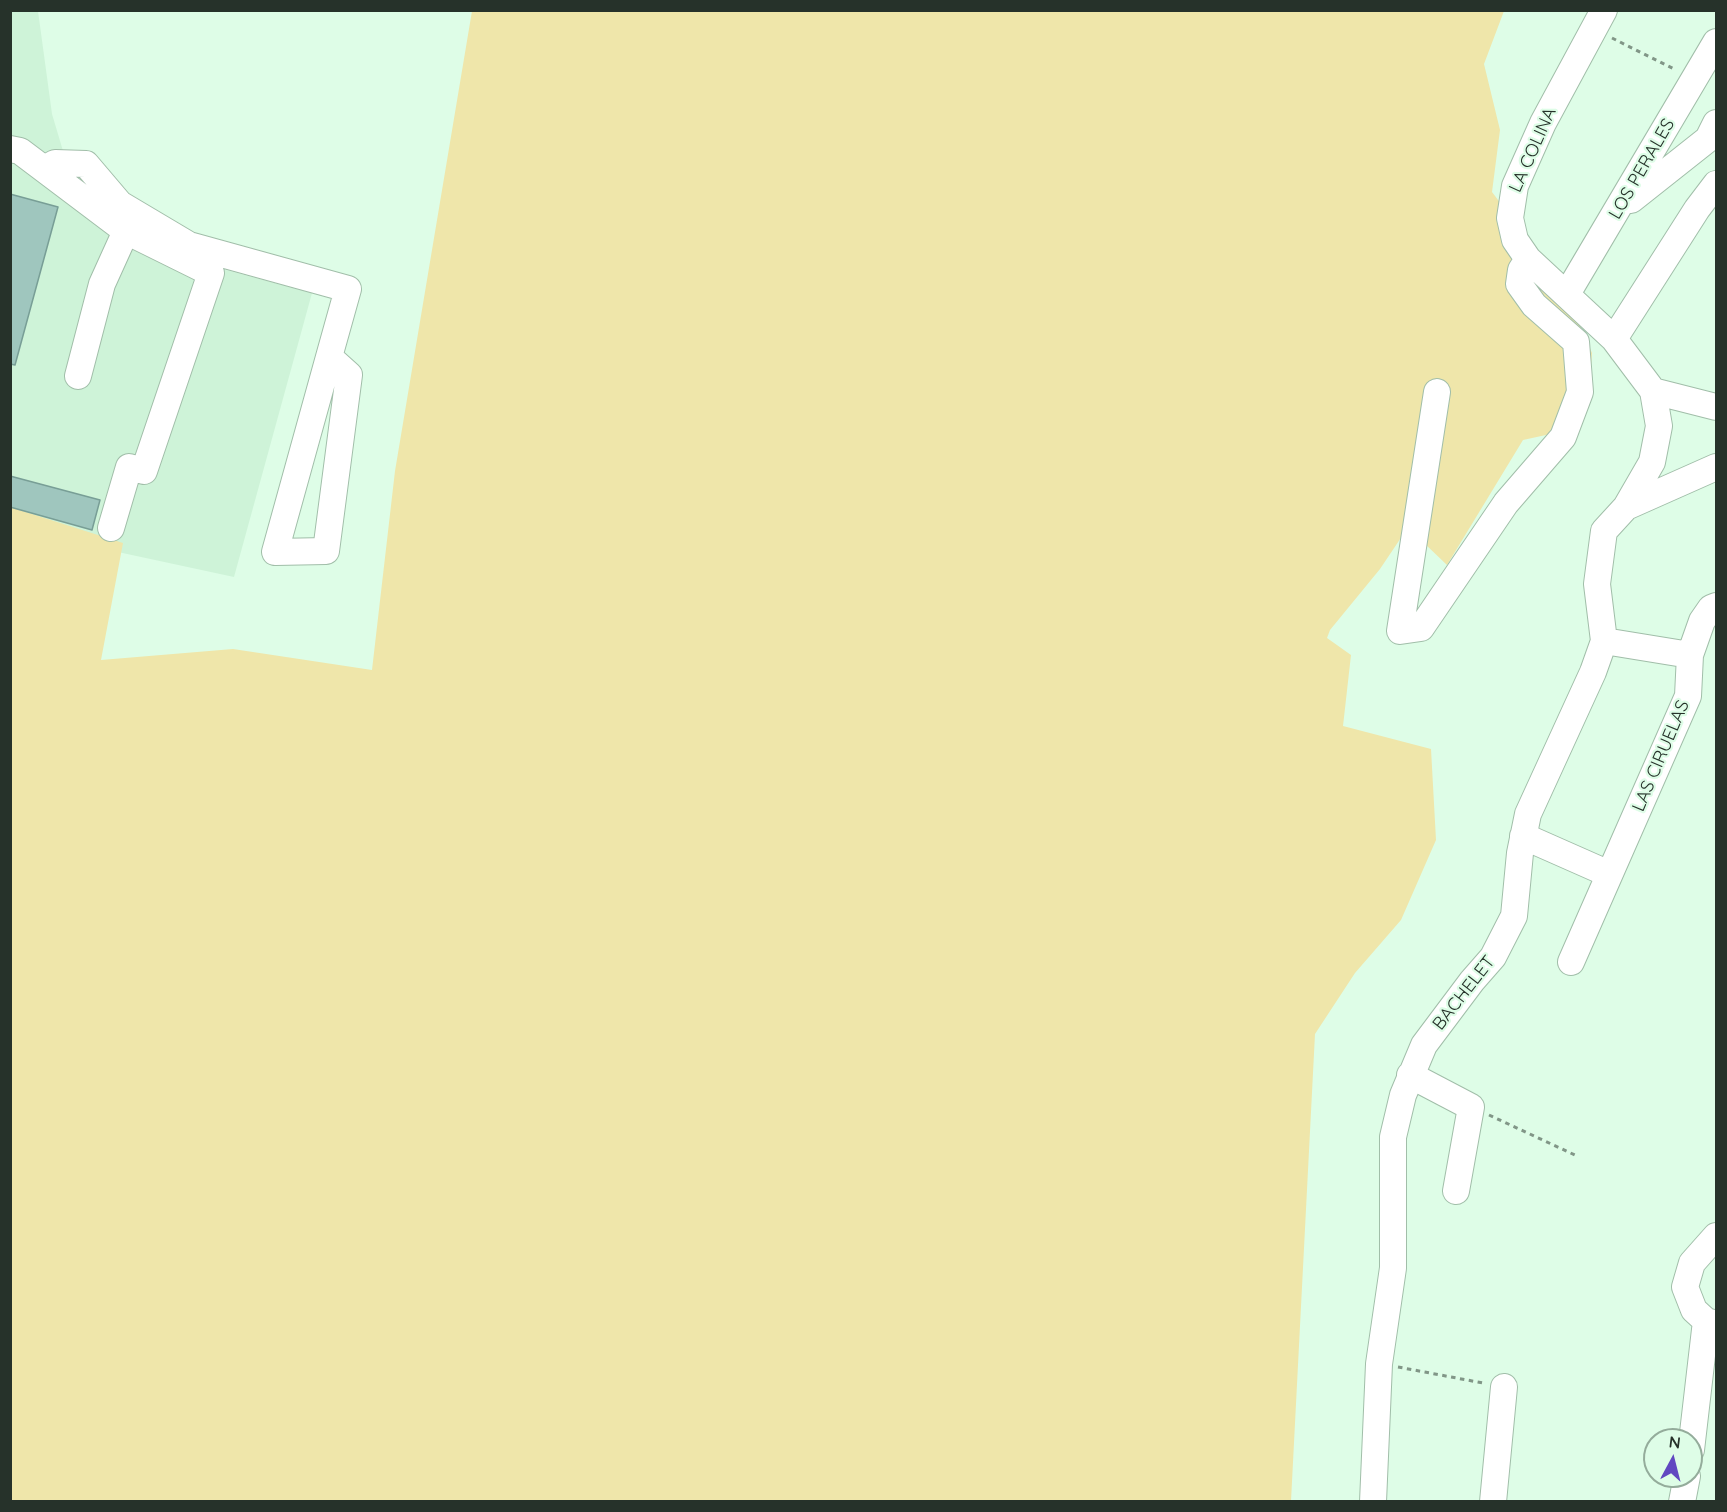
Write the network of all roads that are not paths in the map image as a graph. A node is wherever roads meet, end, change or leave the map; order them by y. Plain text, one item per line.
1 (1599, 20) edge
2 (1716, 42) edge
3 (1716, 123) edge
4 (10, 149) edge
5 (44, 170) junction
6 (1716, 184) edge
7 (1621, 207) junction
8 (126, 231) junction
9 (1528, 259) junction
10 (1567, 294) junction
11 (1614, 339) junction
12 (329, 357) junction
13 (78, 376) dead end
14 (1653, 391) junction
15 (1437, 392) dead end
16 (1716, 407) edge
17 (1716, 467) edge
18 (1626, 507) junction
19 (111, 528) dead end
20 (1716, 606) edge
21 (1604, 641) junction
22 (1690, 656) junction
23 (1523, 836) junction
24 (1609, 874) junction
25 (1571, 962) dead end
26 (1410, 1075) junction
27 (1456, 1191) dead end
28 (1716, 1236) edge
29 (1711, 1322) edge
30 (1504, 1387) road end
31 (1707, 1404) edge
32 (1699, 1428) edge
33 (1373, 1502) edge
34 (1493, 1502) edge

1 - 9 street, LA COLINA
2 - 7 street, LOS PERALES
3 - 7 street
4 - 5 street
5 - 8 street
5 - 12 street
6 - 11 street
7 - 10 street, LOS PERALES
8 - 13 street
8 - 19 street
9 - 10 street, LA COLINA
9 - 15 street
10 - 11 street, LA COLINA
11 - 14 street, LA COLINA
12 - 12 street
14 - 16 street
14 - 18 street, BACHELET
17 - 18 street, BACHELET
18 - 21 street, BACHELET
20 - 22 street, LAS CIRUELAS
21 - 22 street
21 - 23 street, BACHELET
22 - 24 street, LAS CIRUELAS
23 - 24 street
23 - 26 street, BACHELET
24 - 25 street, LAS CIRUELAS
26 - 27 street
26 - 33 street, BACHELET
28 - 29 street
29 - 31 street
30 - 34 street
31 - 32 street

